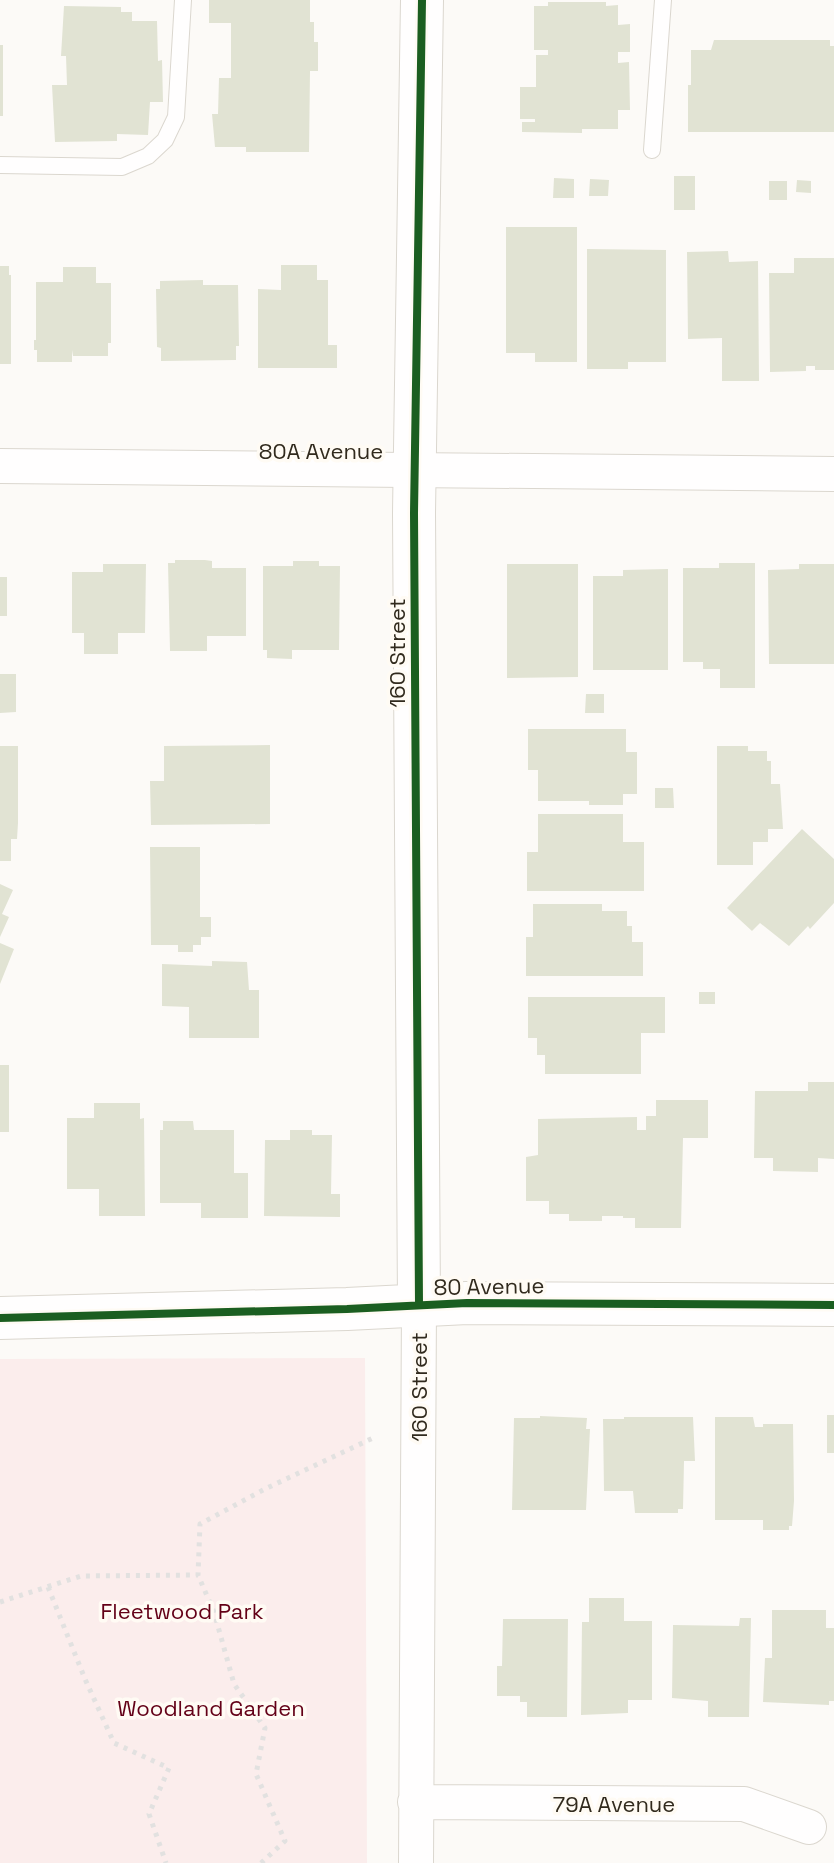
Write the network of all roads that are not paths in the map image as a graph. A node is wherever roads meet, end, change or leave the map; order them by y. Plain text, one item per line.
1 (183, 0) edge
2 (422, 0) edge
3 (663, 0) edge
4 (652, 150) dead end
5 (0, 165) edge
6 (0, 466) edge
7 (415, 470) junction
8 (834, 474) edge
9 (419, 1305) junction
10 (834, 1305) edge
11 (0, 1318) edge
12 (415, 1802) junction
13 (809, 1827) dead end
14 (416, 1863) edge

1 - 5 lane
2 - 7 street, 160 Street
3 - 4 lane
6 - 7 street, 80A Avenue
7 - 8 street, 80A Avenue
7 - 9 street, 160 Street
9 - 10 street, 80 Avenue
9 - 11 street, 80 Avenue
9 - 12 street, 160 Street
12 - 13 street, 79A Avenue
12 - 14 street, 160 Street

